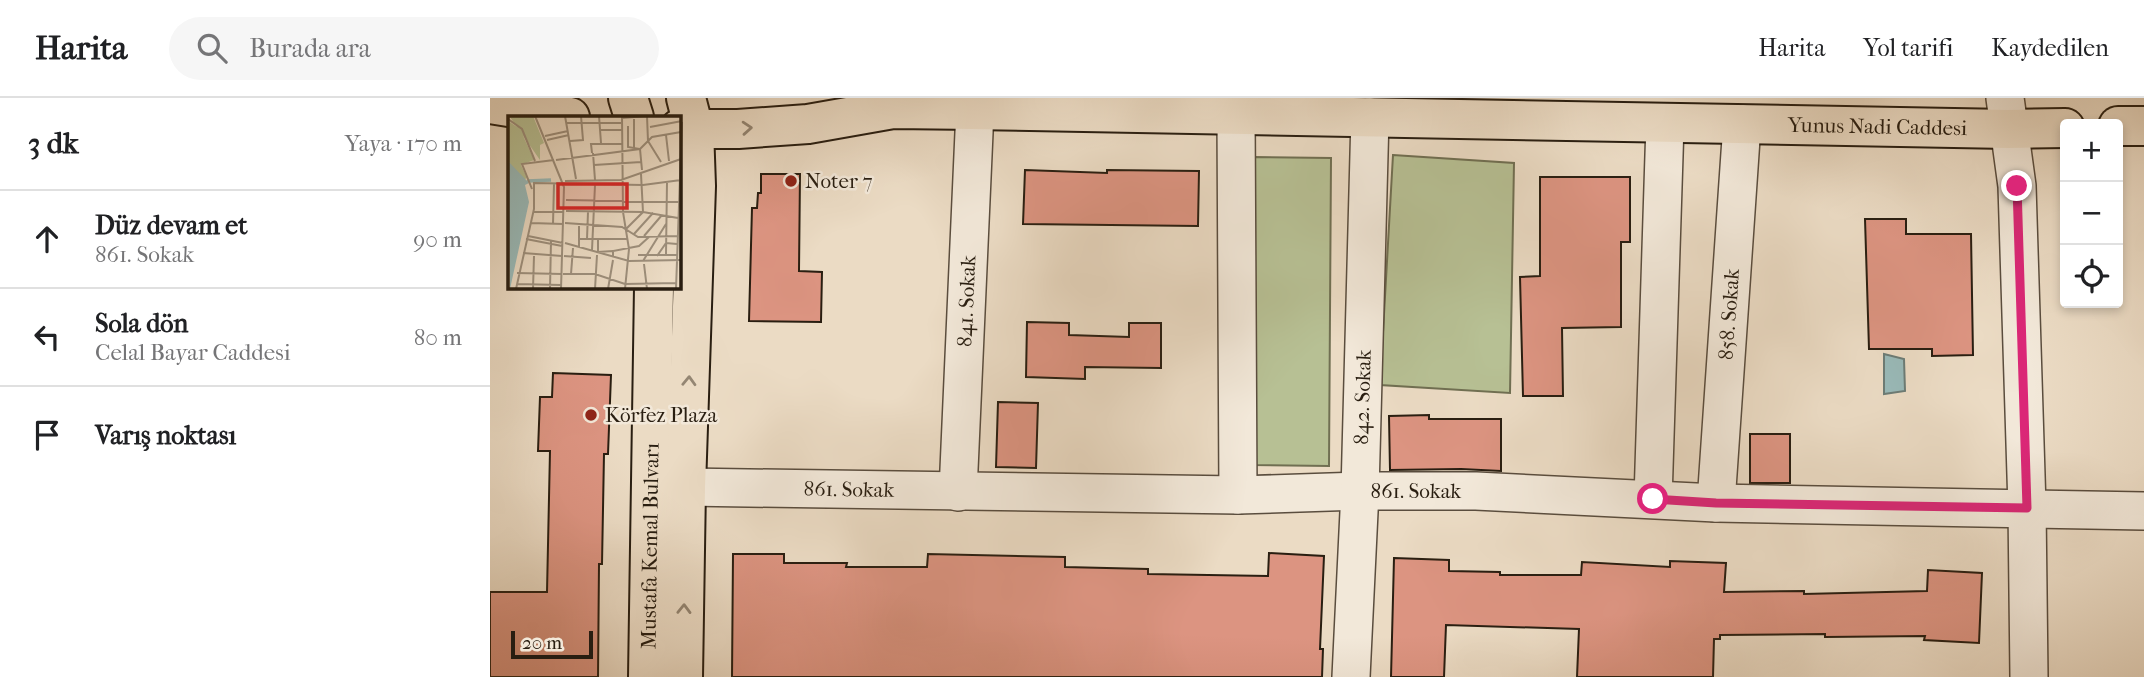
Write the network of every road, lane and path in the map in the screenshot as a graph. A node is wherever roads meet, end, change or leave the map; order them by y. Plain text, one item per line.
1 (529, 98) edge
2 (628, 98) edge
3 (841, 98) edge
4 (490, 103) edge
5 (893, 109) junction
6 (975, 110) junction
7 (2007, 114) edge
8 (1236, 115) junction
9 (564, 116) edge
10 (634, 116) edge
11 (1370, 117) junction
12 (686, 118) edge
13 (1665, 124) junction
14 (1742, 124) junction
15 (2144, 126) edge
16 (2060, 127) edge
17 (2123, 127) edge
18 (654, 289) edge
19 (686, 487) junction
20 (1360, 491) junction
21 (958, 492) junction
22 (1238, 495) junction
23 (1653, 499) junction
24 (1716, 503) junction
25 (2027, 508) junction
26 (2144, 511) edge
27 (648, 677) edge
28 (683, 677) edge
29 (1351, 677) edge
30 (2029, 677) edge

1 - 4 main road
2 - 10 main road
3 - 5 main road, Yunus Nadi Caddesi
4 - 9 main road
5 - 6 main road, Yunus Nadi Caddesi
12 -> 5 main road, Yunus Nadi Caddesi
6 - 8 main road, Yunus Nadi Caddesi
6 - 21 street, 841. Sokak
7 - 14 main road, Yunus Nadi Caddesi
7 - 16 main road, Yunus Nadi Caddesi
7 - 25 street
8 - 11 main road, Yunus Nadi Caddesi
8 - 22 street
11 - 13 main road, Yunus Nadi Caddesi
11 - 20 street, 842. Sokak
19 -> 12 main road, Mustafa Kemal Bulvarı
13 - 14 main road, Yunus Nadi Caddesi
13 - 23 street
14 - 24 street, 858. Sokak
15 - 17 main road
18 - 27 main road, Mustafa Kemal Bulvarı
19 - 21 street, 861. Sokak
28 -> 19 main road, Mustafa Kemal Bulvarı
20 - 22 street, 861. Sokak
20 - 23 street, 861. Sokak
20 - 29 street, 842. Sokak
21 - 22 street, 861. Sokak
23 - 24 street, 861. Sokak
24 - 25 street, 861. Sokak
25 - 26 street, 861. Sokak
25 - 30 street

